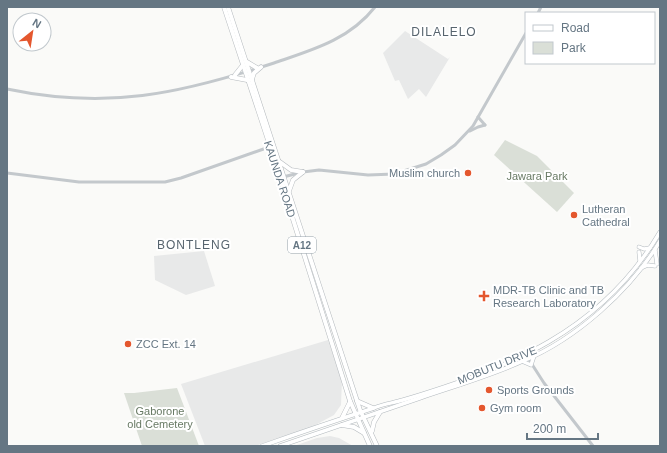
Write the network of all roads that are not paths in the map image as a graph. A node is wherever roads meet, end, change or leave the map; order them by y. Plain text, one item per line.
1 (224, 7) edge
2 (228, 7) edge
3 (375, 7) edge
4 (525, 35) edge
5 (245, 63) junction
6 (259, 68) junction
7 (247, 72) junction
8 (233, 76) junction
9 (250, 79) junction
10 (7, 89) edge
11 (478, 117) junction
12 (467, 133) junction
13 (272, 146) junction
14 (280, 161) junction
15 (303, 172) junction
16 (7, 173) edge
17 (281, 178) junction
18 (288, 191) junction
19 (660, 232) edge
20 (660, 241) edge
21 (638, 248) dead end
22 (650, 248) junction
23 (655, 248) junction
24 (639, 252) dead end
25 (639, 266) junction
26 (534, 356) junction
27 (527, 357) junction
28 (523, 362) junction
29 (531, 365) junction
30 (350, 401) junction
31 (357, 401) junction
32 (373, 408) junction
33 (362, 412) junction
34 (380, 412) junction
35 (356, 414) junction
36 (364, 416) junction
37 (342, 418) junction
38 (359, 418) junction
39 (342, 425) junction
40 (365, 433) junction
41 (374, 436) junction
42 (262, 446) edge
43 (280, 446) edge
44 (370, 446) edge
45 (377, 446) edge
46 (593, 446) edge

1 - 5 main road, KAUNDA ROAD / A12
2 - 5 main road, KAUNDA ROAD / A12
3 - 6 street
4 - 11 street
5 - 6 main road
5 - 7 main road, KAUNDA ROAD / A12
5 - 8 main road
6 - 7 street
6 - 9 main road
7 - 8 street
7 - 9 main road, KAUNDA ROAD / A12
8 - 9 main road
8 - 10 street
9 - 13 main road, KAUNDA ROAD / A12
11 - 12 street
11 - 12 street
12 - 15 street
13 - 14 main road, KAUNDA ROAD / A12
13 - 16 street
13 - 17 main road, KAUNDA ROAD / A12
14 - 15 main road
14 - 17 main road, KAUNDA ROAD / A12
15 - 17 street
15 - 18 main road
17 - 18 main road, KAUNDA ROAD / A12
17 - 30 main road, KAUNDA ROAD / A12
18 - 31 main road, A12
19 - 22 main road, MOBUTU DRIVE
20 - 23 main road
21 - 22 main road
22 - 25 main road, MOBUTU DRIVE
23 - 25 main road
23 - 25 main road
24 - 25 main road
25 - 26 main road
25 - 27 main road, MOBUTU DRIVE
26 - 27 main road
26 - 29 main road
27 - 28 main road
27 - 29 street
27 - 32 main road, MOBUTU DRIVE
28 - 29 main road
28 - 34 main road
29 - 46 street
30 - 35 main road, KAUNDA ROAD / A12
30 - 37 main road
31 - 32 main road
31 - 33 main road, A12
32 - 33 main road, MOBUTU DRIVE
33 - 35 main road, MOBUTU DRIVE
33 - 36 main road, A12
34 - 36 main road
34 - 41 main road
35 - 37 main road, MOBUTU DRIVE
35 - 38 main road, KAUNDA ROAD / A12
36 - 38 main road
36 - 41 main road, A12
37 - 42 main road, MOBUTU DRIVE
38 - 39 main road
38 - 40 main road, A12
39 - 40 main road
39 - 43 main road
40 - 44 main road, A12
41 - 45 main road, A12

